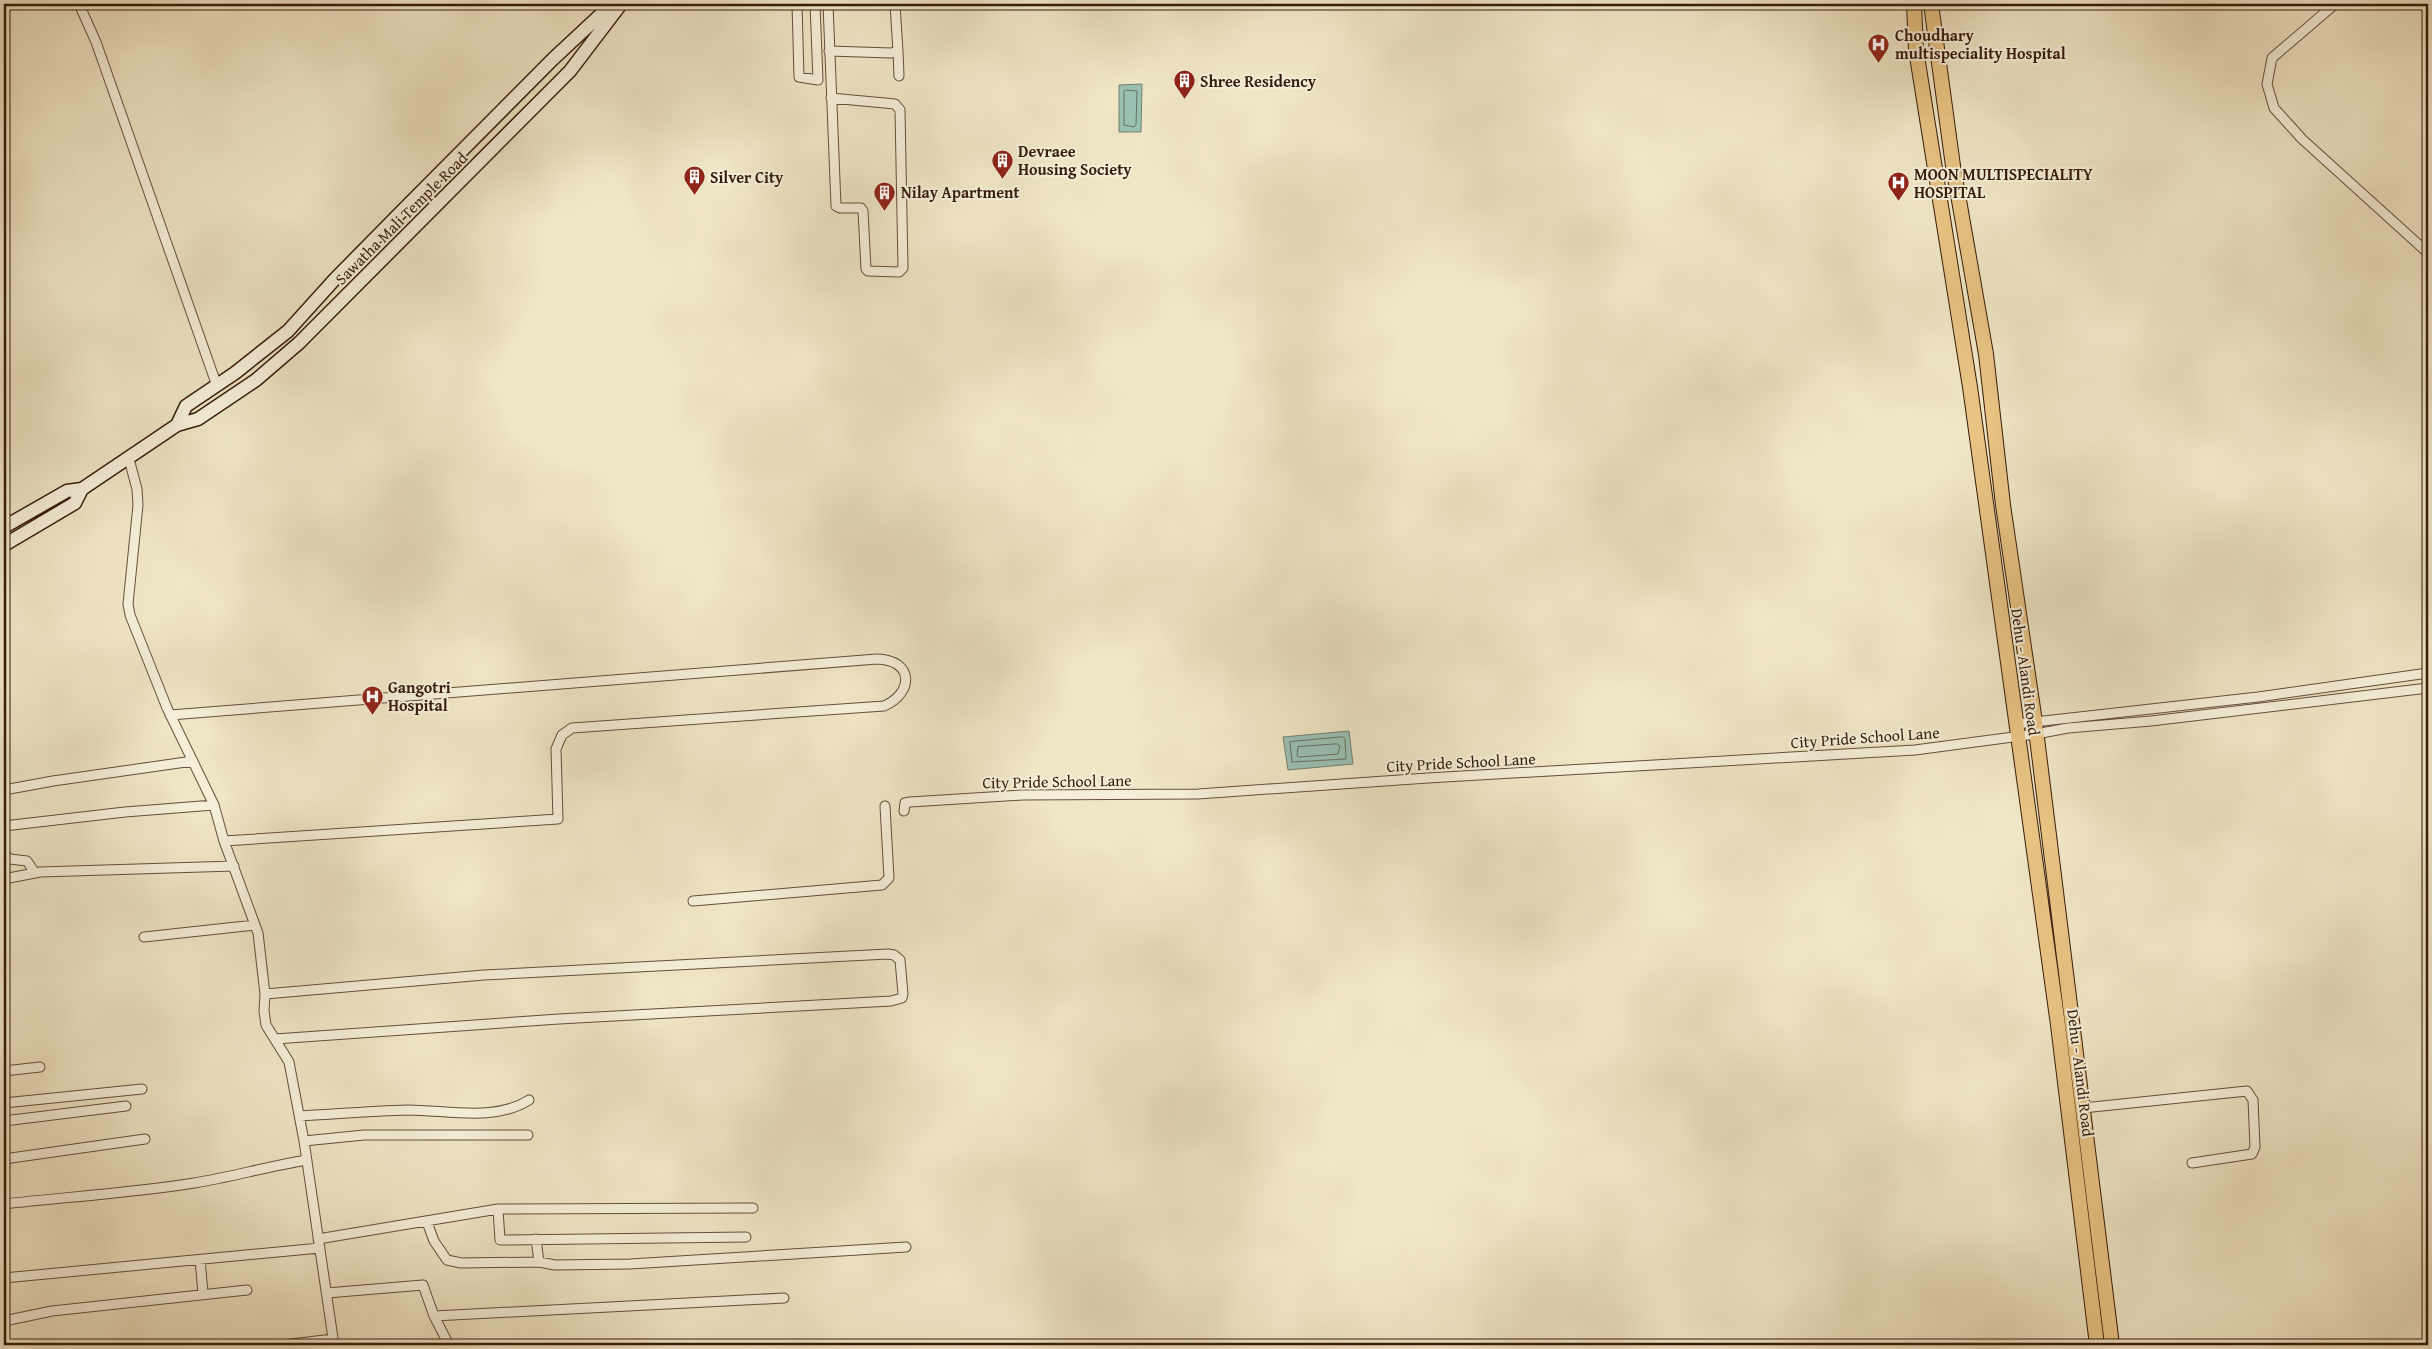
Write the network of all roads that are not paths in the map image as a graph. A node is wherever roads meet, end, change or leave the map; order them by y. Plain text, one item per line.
1 (79, 4) edge
2 (612, 4) edge
3 (621, 4) edge
4 (797, 4) edge
5 (815, 4) edge
6 (828, 4) edge
7 (896, 4) edge
8 (1914, 4) edge
9 (1931, 4) edge
10 (2334, 4) edge
11 (829, 51) junction
12 (898, 51) junction
13 (900, 76) dead end
14 (831, 98) junction
15 (2428, 253) edge
16 (217, 386) junction
17 (177, 425) junction
18 (129, 459) junction
19 (82, 489) junction
20 (4, 527) edge
21 (4, 545) edge
22 (2428, 585) edge
23 (2428, 597) edge
24 (2428, 673) edge
25 (2428, 688) edge
26 (170, 715) junction
27 (2035, 728) junction
28 (2017, 731) junction
29 (193, 761) junction
30 (4, 790) edge
31 (214, 806) junction
32 (885, 806) dead end
33 (905, 807) dead end
34 (4, 826) edge
35 (224, 841) junction
36 (4, 854) edge
37 (234, 866) junction
38 (35, 873) junction
39 (4, 880) edge
40 (693, 901) dead end
41 (255, 925) junction
42 (144, 937) dead end
43 (265, 994) junction
44 (275, 1039) junction
45 (40, 1068) dead end
46 (4, 1071) edge
47 (142, 1089) dead end
48 (529, 1100) dead end
49 (4, 1103) edge
50 (126, 1106) dead end
51 (2083, 1108) junction
52 (300, 1116) junction
53 (4, 1121) edge
54 (528, 1136) dead end
55 (145, 1139) dead end
56 (304, 1141) junction
57 (4, 1159) edge
58 (307, 1160) junction
59 (2192, 1163) dead end
60 (4, 1204) edge
61 (753, 1208) dead end
62 (498, 1209) junction
63 (426, 1222) junction
64 (746, 1237) dead end
65 (536, 1239) junction
66 (319, 1243) junction
67 (906, 1247) dead end
68 (200, 1260) junction
69 (540, 1262) junction
70 (4, 1278) edge
71 (247, 1290) dead end
72 (203, 1293) junction
73 (327, 1293) junction
74 (784, 1298) dead end
75 (434, 1316) junction
76 (4, 1320) edge
77 (334, 1342) edge
78 (283, 1345) edge
79 (449, 1345) edge
80 (2097, 1345) edge
81 (2112, 1345) edge

1 - 16 street
2 - 16 street, Sawatha Mali Temple Road
3 - 17 street, Sawatha Mali Temple Road
4 - 5 street
6 - 11 street
7 - 12 street
8 - 28 main road, Dehu - Alandi Road
9 - 27 main road, Dehu - Alandi Road
10 - 15 street
11 - 12 street
11 - 14 street
12 - 13 street
14 - 14 street
16 - 17 street, Sawatha Mali Temple Road
17 - 18 street, Sawatha Mali Temple Road
18 - 19 street, Sawatha Mali Temple Road
18 - 26 street
19 - 20 street, Sawatha Mali Temple Road
19 - 21 street, Sawatha Mali Temple Road
22 - 23 street
24 - 27 street
25 - 27 street
26 - 29 street
26 - 35 street
27 - 28 street, City Pride School Lane
27 - 51 main road, Dehu - Alandi Road
28 - 33 street, City Pride School Lane
28 - 80 main road, Dehu - Alandi Road
29 - 30 street
29 - 31 street
31 - 34 street
31 - 35 street
32 - 40 street
35 - 37 street
36 - 38 street
37 - 38 street
37 - 41 street
38 - 39 street
41 - 42 street
41 - 43 street
43 - 44 street
43 - 44 street
44 - 52 street
45 - 46 street
47 - 49 street
48 - 52 street
50 - 53 street
51 - 59 street
51 - 81 main road, Dehu - Alandi Road
52 - 56 street
54 - 56 street
55 - 57 street
56 - 58 street
58 - 60 street
58 - 66 street
61 - 62 street
62 - 63 street
62 - 65 street
63 - 66 street
63 - 69 street
64 - 65 street
65 - 69 street
66 - 68 street
66 - 73 street
67 - 69 street
68 - 70 street
68 - 72 street
71 - 72 street
72 - 76 street
73 - 75 street
73 - 77 street
74 - 75 street
75 - 79 street
77 - 78 street

